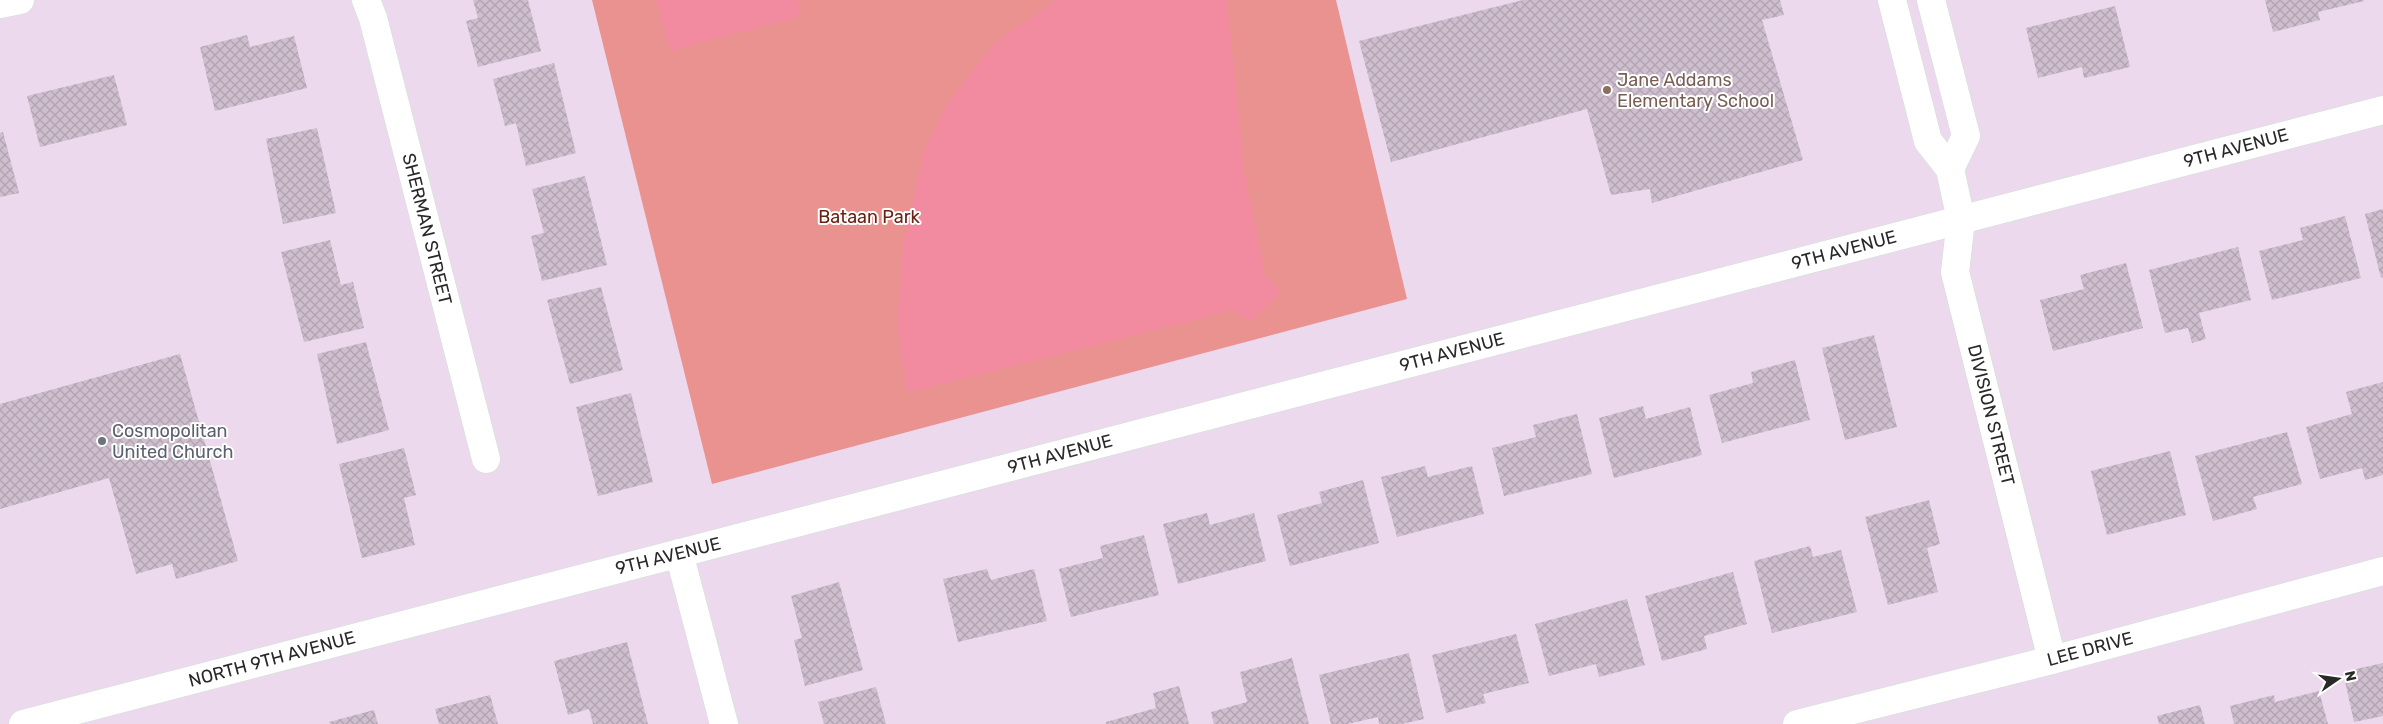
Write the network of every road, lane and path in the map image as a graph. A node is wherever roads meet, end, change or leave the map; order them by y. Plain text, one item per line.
1 (20, 0) edge
2 (366, 0) edge
3 (1892, 0) edge
4 (1931, 0) edge
5 (0, 4) edge
6 (2383, 110) edge
7 (1950, 169) junction
8 (1961, 220) junction
9 (486, 459) dead end
10 (679, 553) junction
11 (2383, 571) edge
12 (521, 594) joint
13 (2052, 660) junction
14 (23, 724) edge
15 (724, 724) edge
16 (1797, 724) edge

1 - 5 street
2 - 9 street, SHERMAN STREET
3 - 7 street, DIVISION STREET
4 - 7 street
6 - 8 street, 9TH AVENUE
7 - 8 street, DIVISION STREET
8 - 10 street, 9TH AVENUE
8 - 13 street, DIVISION STREET
10 - 12 street, 9TH AVENUE
10 - 15 street
11 - 13 street, LEE DRIVE
12 - 14 street, NORTH 9TH AVENUE
13 - 16 street, LEE DRIVE

